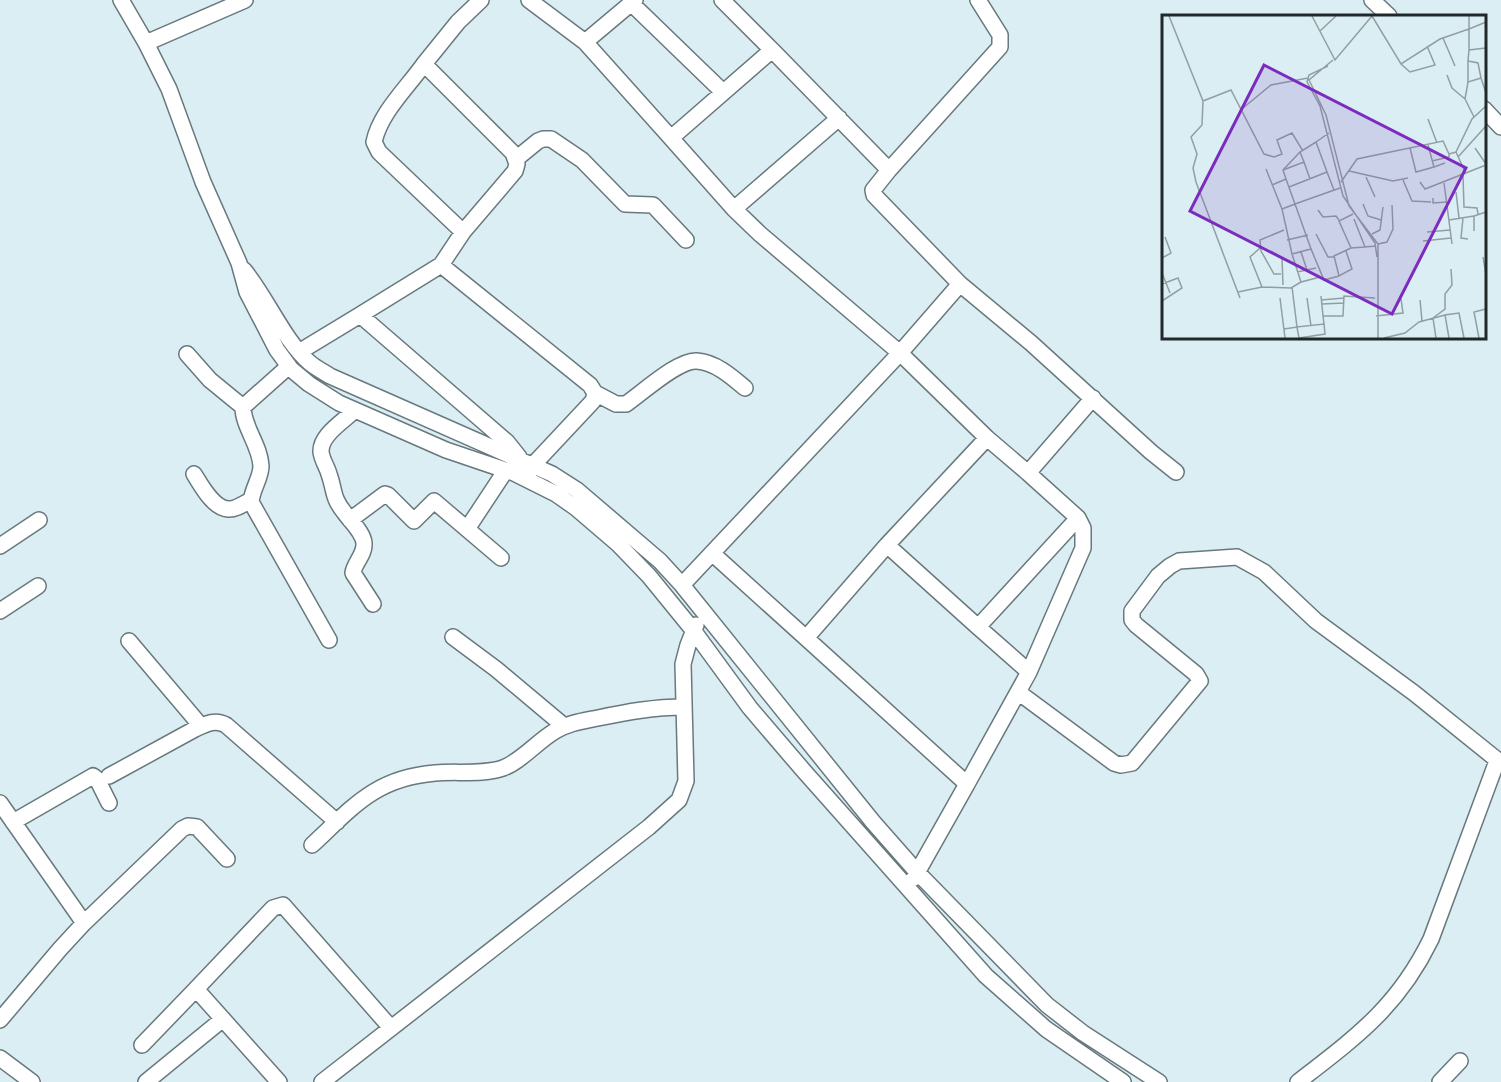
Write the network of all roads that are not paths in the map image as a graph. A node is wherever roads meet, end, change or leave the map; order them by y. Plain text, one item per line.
1 (122, 0) edge
2 (245, 0) edge
3 (481, 0) edge
4 (529, 0) edge
5 (722, 0) edge
6 (978, 0) edge
7 (1372, 0) edge
8 (633, 2) edge
9 (1388, 15) edge
10 (585, 42) junction
11 (146, 43) junction
12 (772, 50) junction
13 (424, 64) junction
14 (723, 92) junction
15 (1486, 111) edge
16 (839, 118) junction
17 (1501, 127) edge
18 (671, 138) junction
19 (516, 159) junction
20 (889, 170) junction
21 (734, 209) junction
22 (463, 232) junction
23 (686, 240) dead end
24 (239, 263) junction
25 (441, 265) junction
26 (960, 284) junction
27 (360, 315) junction
28 (299, 352) junction
29 (900, 353) junction
30 (187, 354) dead end
31 (289, 366) junction
32 (745, 388) dead end
33 (595, 393) junction
34 (1093, 398) junction
35 (243, 407) junction
36 (356, 410) junction
37 (987, 438) junction
38 (527, 462) junction
39 (506, 470) junction
40 (1028, 472) junction
41 (1176, 472) dead end
42 (194, 474) dead end
43 (526, 479) junction
44 (251, 500) junction
45 (1078, 518) junction
46 (39, 519) dead end
47 (350, 520) junction
48 (467, 529) junction
49 (887, 544) junction
50 (0, 546) edge
51 (713, 554) junction
52 (501, 558) dead end
53 (682, 585) junction
54 (38, 586) dead end
55 (373, 604) dead end
56 (0, 611) edge
57 (704, 612) junction
58 (978, 627) junction
59 (693, 630) junction
60 (453, 637) dead end
61 (806, 638) junction
62 (329, 640) dead end
63 (129, 641) dead end
64 (1029, 672) junction
65 (1028, 698) junction
66 (684, 707) junction
67 (793, 722) junction
68 (201, 726) junction
69 (564, 726) junction
70 (777, 739) junction
71 (1499, 762) edge
72 (109, 776) dead end
73 (966, 784) junction
74 (0, 803) edge
75 (109, 803) dead end
76 (13, 822) junction
77 (337, 822) junction
78 (312, 845) dead end
79 (227, 859) dead end
80 (917, 872) junction
81 (908, 888) junction
82 (84, 923) junction
83 (196, 989) junction
84 (223, 1019) junction
85 (0, 1020) edge
86 (391, 1028) junction
87 (142, 1046) dead end
88 (0, 1058) edge
89 (1460, 1061) dead end
90 (32, 1082) edge
91 (146, 1082) edge
92 (279, 1082) edge
93 (322, 1082) edge
94 (1123, 1082) edge
95 (1159, 1082) edge
96 (1298, 1082) edge
97 (1440, 1082) edge

1 - 11 street
2 - 11 street
3 - 13 street
4 - 10 street
5 - 12 street
6 - 20 street
7 - 9 street
8 - 10 street
8 - 14 street
10 - 18 street
11 - 24 street
12 - 14 street
12 - 16 street
13 - 19 street
13 - 22 street
14 - 18 street
15 - 17 street
16 - 20 street
16 - 21 street
18 - 21 street
19 - 22 street
19 - 23 street
20 - 26 street
21 - 29 street
22 - 25 street
24 - 28 street
24 - 31 street
25 - 27 street
25 - 33 street
26 - 29 street
26 - 34 street
27 - 28 street
27 - 38 street
28 - 38 street
29 - 37 street
29 - 51 street
30 - 35 street
31 - 35 street
31 - 36 street
32 - 33 street
33 - 38 street
34 - 40 street
34 - 41 street
35 - 44 street
36 - 39 street
36 - 47 street
37 - 40 street
37 - 49 street
38 - 43 street
38 - 53 street
39 - 43 street
39 - 48 street
40 - 45 street
42 - 44 street
43 - 59 street
44 - 62 street
45 - 58 street
45 - 64 street
46 - 50 street
47 - 48 street
47 - 55 street
48 - 52 street
49 - 58 street
49 - 61 street
51 - 53 street
51 - 61 street
53 - 57 street
54 - 56 street
57 - 59 street
57 - 67 street
58 - 64 street
59 - 66 street
59 - 70 street
60 - 69 street
61 - 73 street
63 - 68 street
64 - 65 street
65 - 71 street
65 - 73 street
66 - 69 street
66 - 86 street
67 - 70 street
67 - 80 street
68 - 72 street
68 - 77 street
69 - 77 street
70 - 81 street
71 - 96 street
73 - 80 street
74 - 76 street
75 - 76 street
76 - 82 street
77 - 78 street
79 - 82 street
80 - 81 street
80 - 95 street
81 - 94 street
82 - 85 street
83 - 84 street
83 - 86 street
83 - 87 street
84 - 91 street
84 - 92 street
86 - 93 street
88 - 90 street
89 - 97 street

